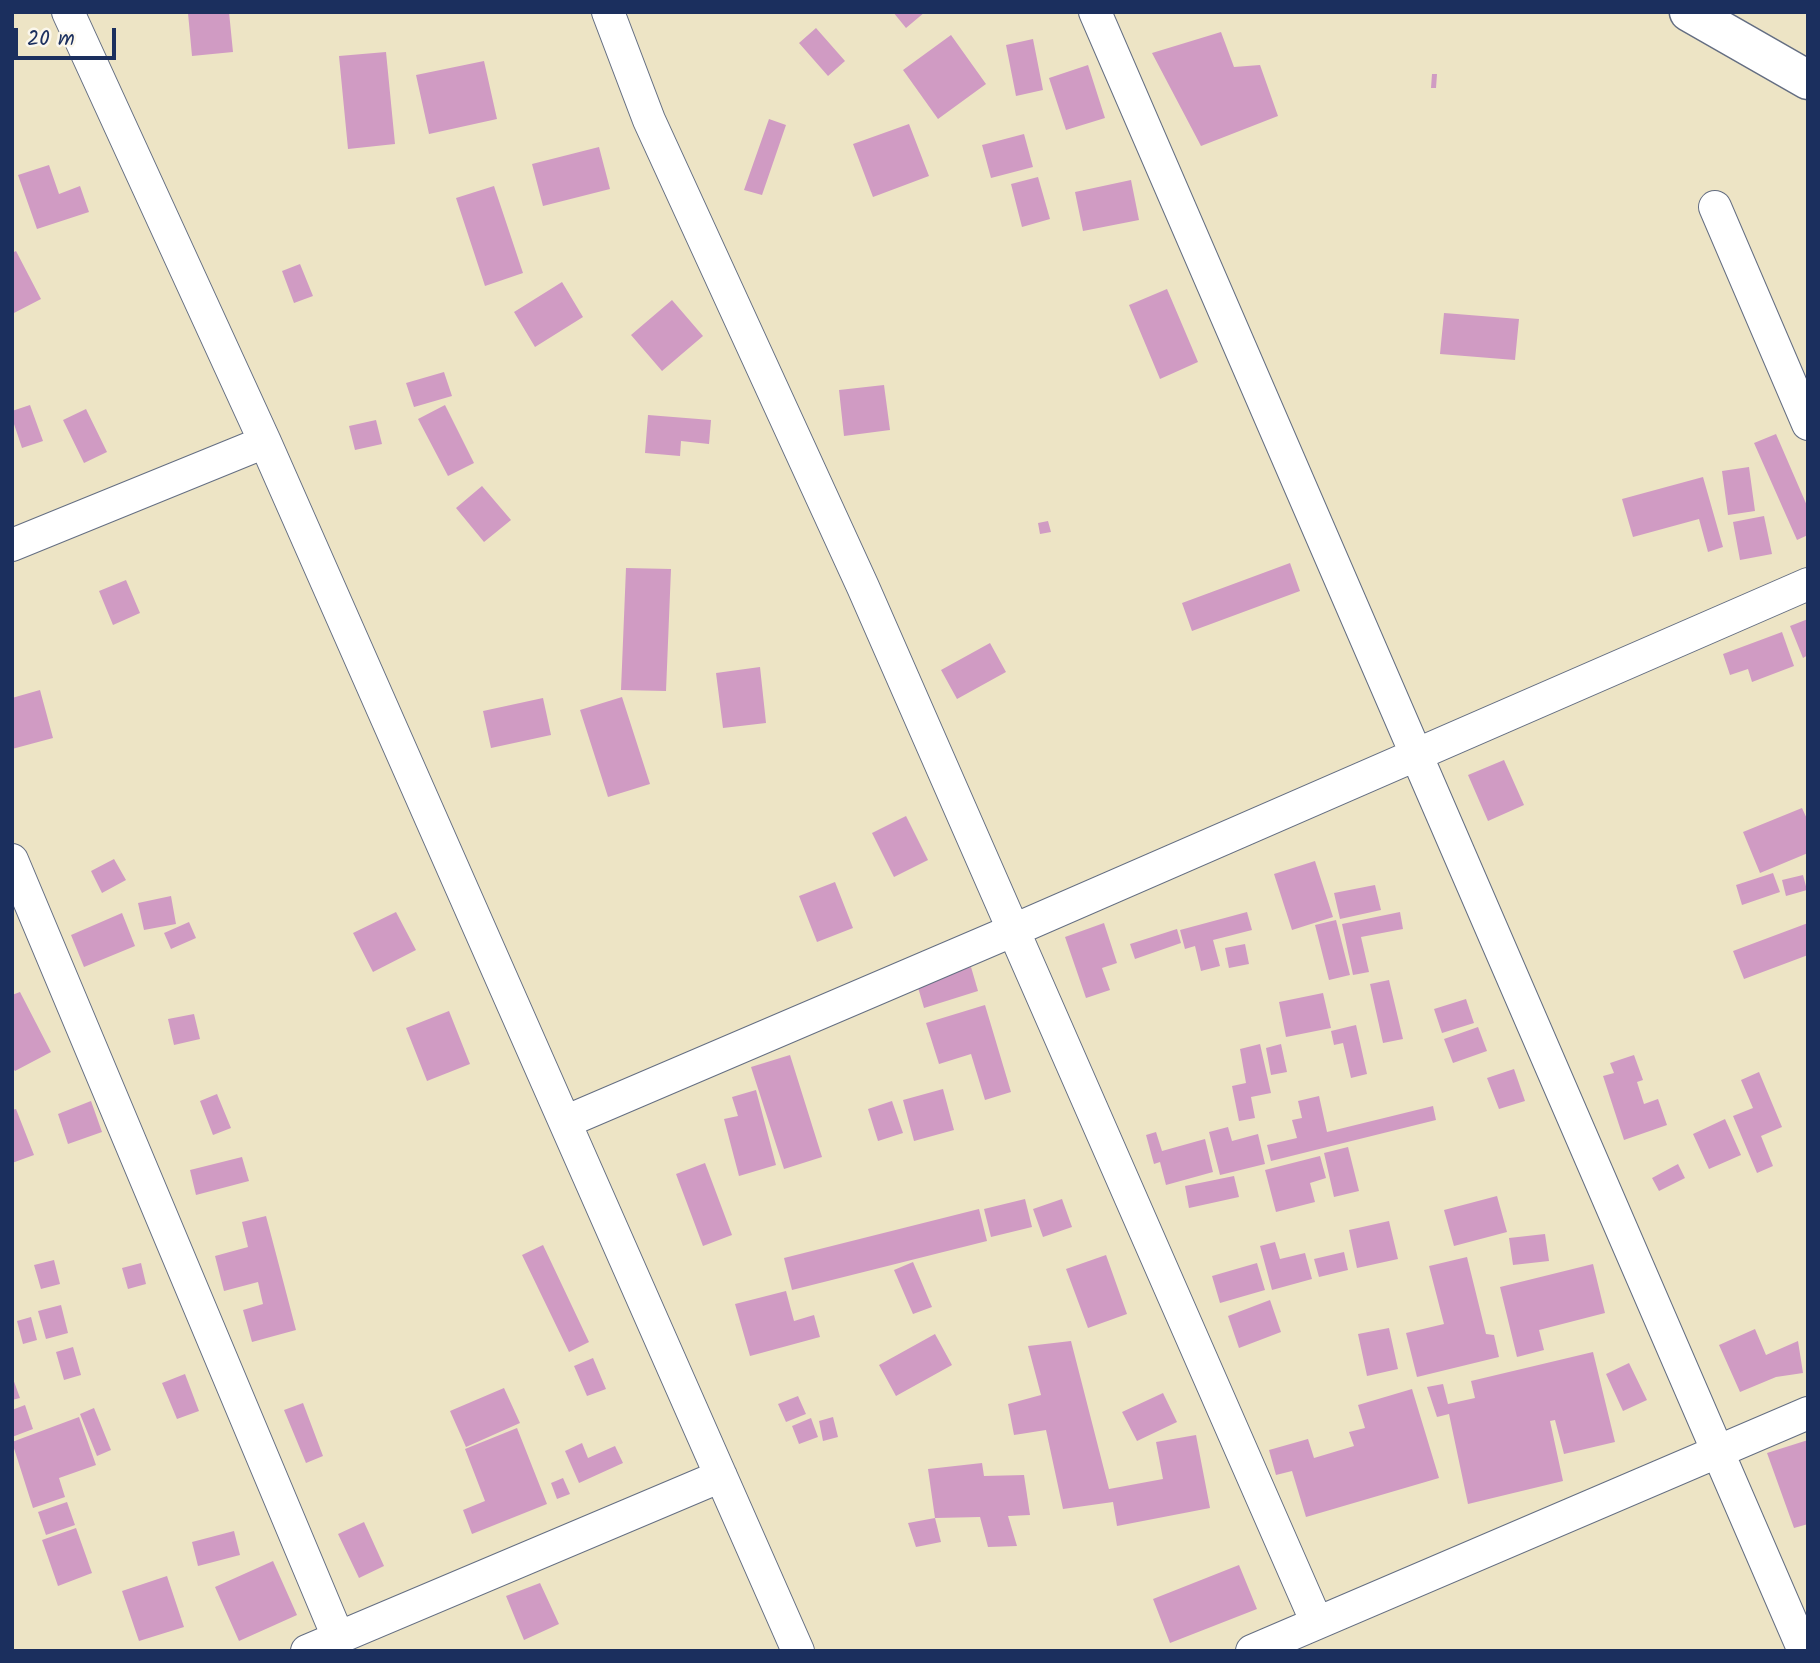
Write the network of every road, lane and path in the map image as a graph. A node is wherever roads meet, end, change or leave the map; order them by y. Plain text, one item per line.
1 (68, 12) edge
2 (608, 12) edge
3 (1095, 12) edge
4 (1689, 12) edge
5 (1808, 80) edge
6 (1715, 207) dead end
7 (1808, 424) edge
8 (265, 442) junction
9 (12, 545) edge
10 (1808, 584) edge
11 (1415, 755) junction
12 (12, 860) edge
13 (1014, 930) junction
14 (565, 1122) junction
15 (1808, 1413) edge
16 (1718, 1452) junction
17 (721, 1476) junction
18 (1317, 1623) junction
19 (338, 1637) junction
20 (307, 1651) edge
21 (798, 1651) edge
22 (1252, 1651) edge
23 (1804, 1651) edge

1 - 8 street
2 - 13 street
3 - 11 street
4 - 5 highway
6 - 7 street
8 - 9 street
8 - 14 street
10 - 11 street
11 - 13 street
11 - 16 street
12 - 19 street
13 - 14 street
13 - 18 street
14 - 17 street
15 - 16 street
16 - 18 street
16 - 23 street
17 - 19 street
17 - 21 street
18 - 22 street
19 - 20 street

